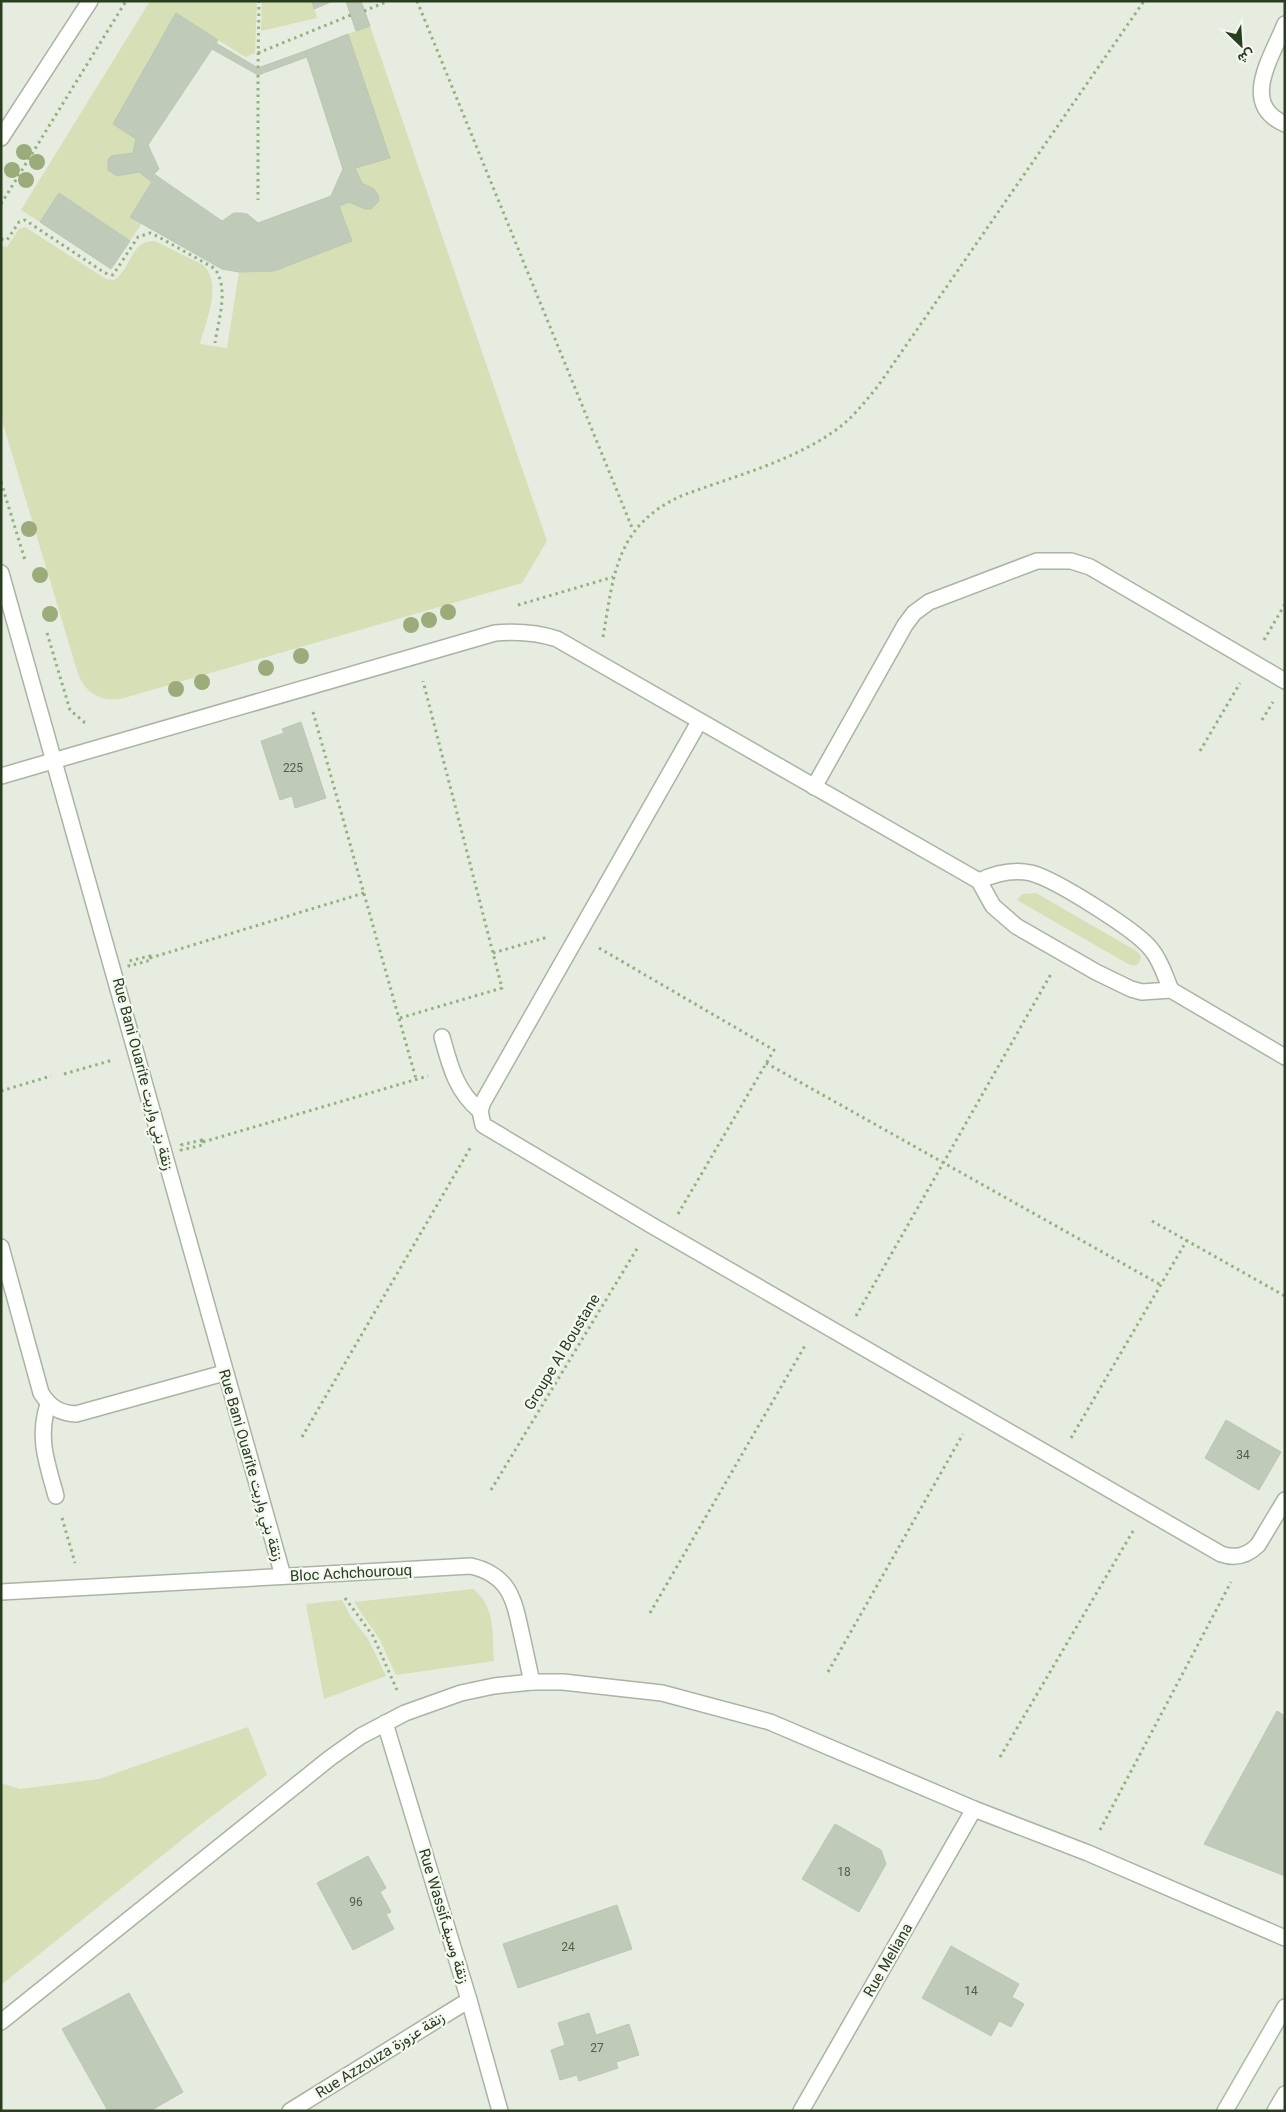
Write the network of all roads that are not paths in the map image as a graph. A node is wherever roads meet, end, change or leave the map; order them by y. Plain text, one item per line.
1 (90, 1) edge
2 (1285, 24) edge
3 (1285, 124) edge
4 (1, 138) edge
5 (1, 573) edge
6 (1285, 681) edge
7 (699, 722) junction
8 (55, 761) junction
9 (1, 776) edge
10 (814, 787) junction
11 (979, 881) junction
12 (1171, 990) junction
13 (442, 1036) dead end
14 (1285, 1057) edge
15 (481, 1118) junction
16 (1, 1247) edge
17 (224, 1373) junction
18 (48, 1404) junction
19 (56, 1496) road end
20 (1285, 1500) edge
21 (283, 1576) junction
22 (1, 1592) edge
23 (532, 1682) junction
24 (385, 1723) junction
25 (974, 1809) junction
26 (1285, 1938) edge
27 (469, 2000) junction
28 (1285, 2007) edge
29 (1, 2022) edge
30 (1285, 2094) edge
31 (290, 2111) edge
32 (500, 2111) edge
33 (801, 2111) edge
34 (1225, 2111) edge
35 (1275, 2111) edge

1 - 4 street
2 - 3 street
5 - 8 street, Rue Bani Ouarite زنقة بني واريت
6 - 10 street
7 - 8 street
7 - 10 street
7 - 15 street
8 - 9 street
8 - 17 street, Rue Bani Ouarite زنقة بني واريت
10 - 11 street
11 - 12 street
11 - 12 street
12 - 14 street
13 - 15 street
15 - 20 street
16 - 18 street
17 - 18 street
17 - 21 street, Rue Bani Ouarite زنقة بني واريت
18 - 19 street
21 - 22 street, Bloc Achchourouq
21 - 23 street, Bloc Achchourouq
23 - 24 street
23 - 25 street
24 - 27 street, Rue Wassifزنقة وسيف
24 - 29 street
25 - 26 street
25 - 33 street, Rue Meliana
27 - 31 street, Rue Azzouza زنقة عزوزة
27 - 32 street, Rue Wassifزنقة وسيف
28 - 34 street
30 - 35 street

